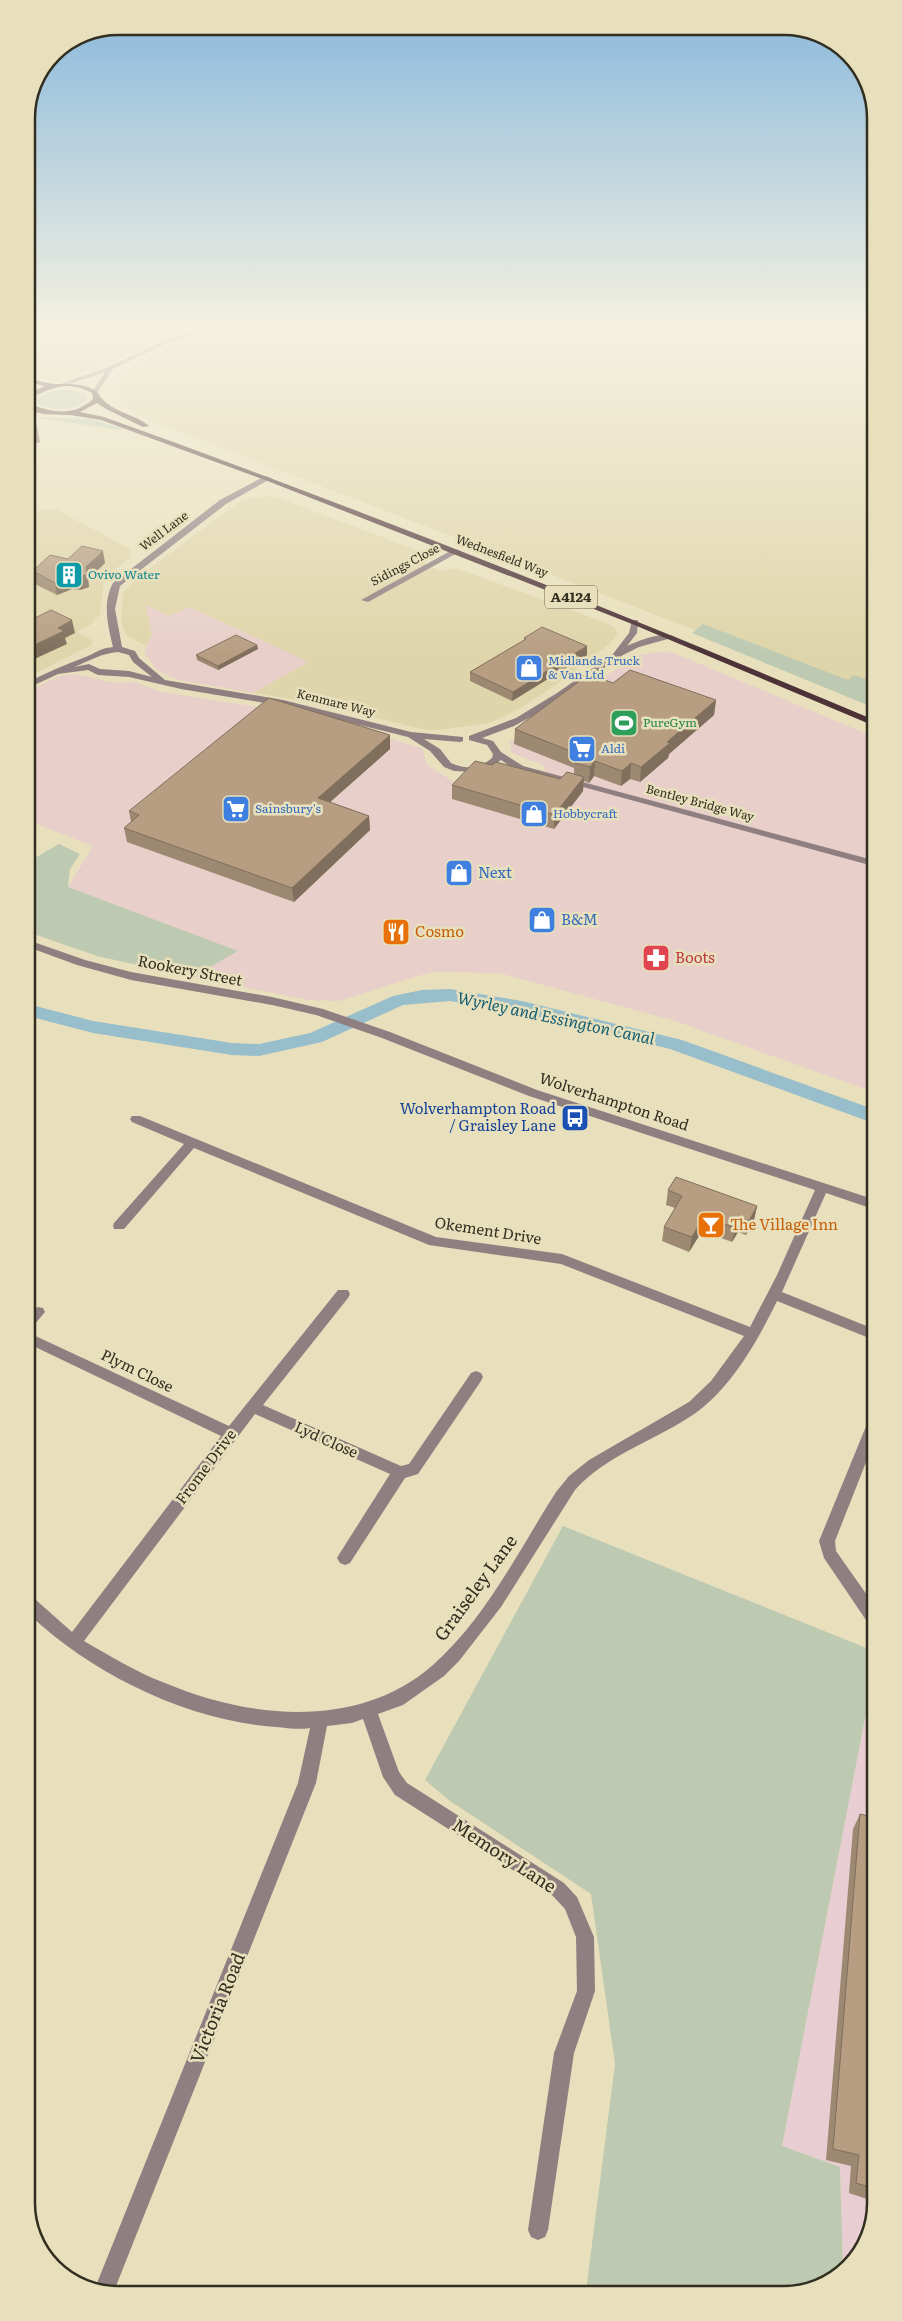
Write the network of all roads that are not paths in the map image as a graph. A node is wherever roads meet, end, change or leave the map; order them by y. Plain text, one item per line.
1 (160, 438) edge
2 (171, 438) edge
3 (204, 454) junction
4 (268, 478) junction
5 (457, 552) junction
6 (365, 600) dead end
7 (635, 622) junction
8 (113, 628) junction
9 (671, 637) junction
10 (118, 649) junction
11 (101, 651) junction
12 (614, 656) junction
13 (136, 660) junction
14 (89, 663) junction
15 (113, 673) junction
16 (35, 681) edge
17 (166, 682) junction
18 (867, 720) edge
19 (502, 729) junction
20 (411, 735) junction
21 (473, 738) junction
22 (460, 739) junction
23 (496, 751) junction
24 (439, 754) junction
25 (484, 768) junction
26 (520, 768) junction
27 (867, 861) edge
28 (35, 946) edge
29 (348, 1022) joint
30 (136, 1119) dead end
31 (192, 1142) junction
32 (822, 1188) junction
33 (867, 1202) edge
34 (119, 1226) dead end
35 (343, 1294) dead end
36 (773, 1294) junction
37 (867, 1332) edge
38 (754, 1334) junction
39 (35, 1341) edge
40 (476, 1377) dead end
41 (252, 1407) junction
42 (231, 1434) junction
43 (867, 1441) edge
44 (400, 1472) junction
45 (345, 1558) dead end
46 (867, 1608) edge
47 (35, 1609) edge
48 (73, 1642) junction
49 (369, 1712) junction
50 (320, 1721) junction
51 (538, 2230) dead end
52 (106, 2285) edge

1 - 3 main road, Wednesfield Way / A4124
2 - 3 main road, Wednesfield Way / A4124
3 - 4 main road, Wednesfield Way / A4124
4 - 5 main road, Wednesfield Way / A4124
4 - 8 street, Well Lane
5 - 6 street, Sidings Close
5 - 7 main road, Wednesfield Way / A4124
7 - 9 main road, Wednesfield Way / A4124
7 - 12 street
8 - 10 street, Well Lane
8 - 11 street
9 - 12 street
9 - 18 main road, Wednesfield Way / A4124
10 - 11 street
10 - 13 street
11 - 14 street
12 - 19 street
13 - 15 street
13 - 17 street
14 - 15 street, Kenmare Way
14 - 16 street
15 - 17 street, Kenmare Way
17 - 20 street, Kenmare Way
19 - 21 street
19 - 23 street
20 - 22 street
20 - 24 street
21 - 22 street
21 - 23 street
22 - 24 street
23 - 25 street
23 - 26 street
24 - 25 street
25 - 26 street
26 - 27 street, Bentley Bridge Way
28 - 29 street, Rookery Street
29 - 32 street, Wolverhampton Road
30 - 31 street, Okement Drive
31 - 34 street
31 - 38 street, Okement Drive
32 - 33 street, Wolverhampton Road
32 - 36 street, Graiseley Lane
35 - 41 street, Frome Drive
36 - 37 street
36 - 38 street, Graiseley Lane
38 - 49 street, Graiseley Lane
39 - 42 street, Plym Close
40 - 44 street
41 - 42 street, Frome Drive
41 - 44 street, Lyd Close
42 - 48 street, Frome Drive
43 - 46 street
44 - 45 street
47 - 48 street, Graiseley Lane
48 - 50 street, Graiseley Lane
49 - 50 street, Graiseley Lane
49 - 51 street, Memory Lane
50 - 52 street, Victoria Road

